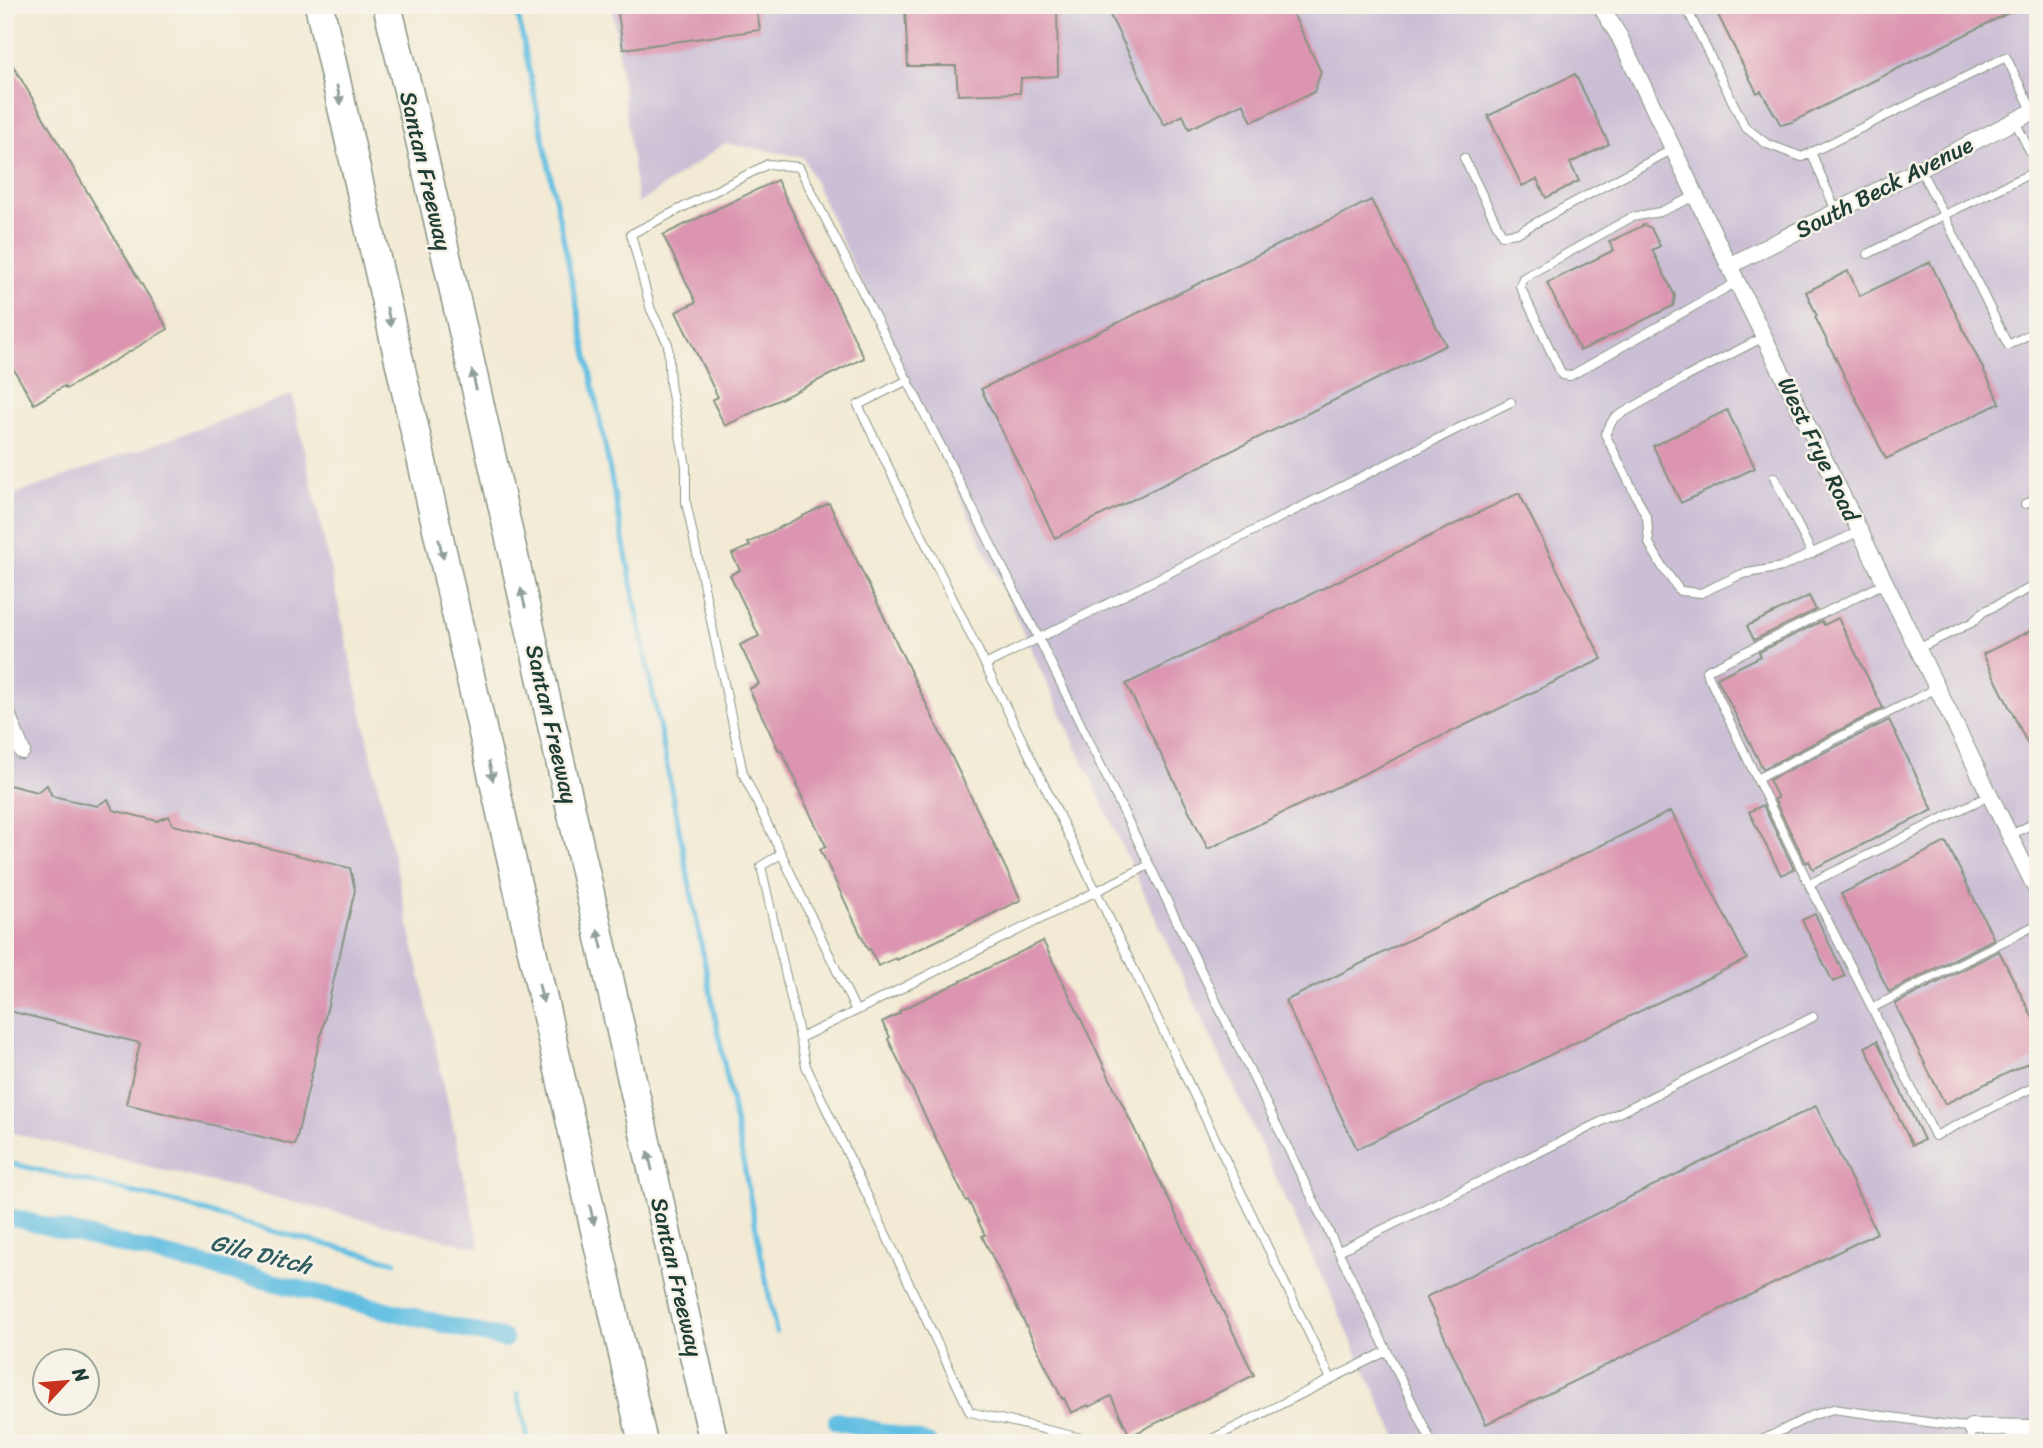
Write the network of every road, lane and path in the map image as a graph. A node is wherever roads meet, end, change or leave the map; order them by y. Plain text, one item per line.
1 (387, 5) edge
2 (398, 5) edge
3 (1600, 5) edge
4 (1685, 5) edge
5 (319, 13) edge
6 (2035, 111) edge
7 (415, 118) junction
8 (2015, 121) junction
9 (1673, 149) junction
10 (1811, 152) junction
11 (1464, 158) dead end
12 (1920, 169) junction
13 (2038, 169) edge
14 (1696, 196) junction
15 (1836, 211) junction
16 (1944, 215) junction
17 (1868, 254) dead end
18 (1729, 265) junction
19 (1737, 282) junction
20 (2038, 330) edge
21 (1764, 337) junction
22 (908, 380) junction
23 (1511, 402) dead end
24 (1774, 477) dead end
25 (2038, 498) edge
26 (2025, 504) dead end
27 (1860, 531) junction
28 (1812, 554) junction
29 (1885, 583) junction
30 (2038, 584) edge
31 (1039, 639) junction
32 (1917, 649) junction
33 (985, 665) junction
34 (1937, 688) junction
35 (5, 709) edge
36 (22, 751) dead end
37 (1757, 779) junction
38 (1990, 795) junction
39 (2038, 821) edge
40 (2009, 836) junction
41 (781, 854) junction
42 (1149, 864) junction
43 (1809, 884) junction
44 (1096, 891) junction
45 (2038, 893) edge
46 (2038, 924) edge
47 (1871, 1007) junction
48 (856, 1011) junction
49 (1813, 1017) dead end
50 (800, 1038) junction
51 (2038, 1085) edge
52 (1339, 1251) junction
53 (1387, 1351) junction
54 (1331, 1379) junction
55 (2007, 1427) junction
56 (2038, 1428) edge
57 (1971, 1435) edge
58 (643, 1443) edge
59 (714, 1443) edge
60 (1103, 1443) edge
61 (1204, 1443) edge
62 (1432, 1443) edge
63 (1756, 1443) edge
64 (2015, 1443) edge

1 - 7 highway, Santan Freeway
2 - 7 highway
3 - 9 street, West Frye Road
4 - 10 lane
5 -> 58 highway
6 - 8 street, South Beck Avenue
6 - 10 lane
59 -> 7 highway, Santan Freeway
8 - 12 street, South Beck Avenue
8 - 13 lane
9 - 11 lane
9 - 14 street, West Frye Road
10 - 15 lane
12 - 15 street, South Beck Avenue
12 - 16 lane
13 - 16 lane
14 - 18 street, West Frye Road
14 - 19 lane
15 - 18 street, South Beck Avenue
16 - 17 lane
16 - 20 lane
18 - 19 street, West Frye Road
19 - 21 street, West Frye Road
21 - 27 street, West Frye Road
21 - 28 lane
22 - 31 lane
22 - 33 lane
22 - 41 lane
23 - 31 lane
24 - 28 lane
25 - 26 lane
27 - 28 lane
27 - 29 street, West Frye Road
29 - 32 street, West Frye Road
29 - 37 lane
30 - 32 lane
31 - 33 lane
31 - 42 lane
32 - 34 street, West Frye Road
33 - 44 lane
34 - 37 lane
34 - 38 street, West Frye Road
35 - 36 street
37 - 43 lane
38 - 40 street, West Frye Road
38 - 43 lane
39 - 40 lane
40 - 45 street, West Frye Road
41 - 48 lane
41 - 50 lane
42 - 44 lane
42 - 52 lane
43 - 47 lane
44 - 48 lane
44 - 54 lane
46 - 47 lane
47 - 51 lane
48 - 50 lane
49 - 52 lane
50 - 60 lane
52 - 53 lane
53 - 54 lane
53 - 62 lane
54 - 61 lane
55 - 56 street
55 - 57 street
55 - 64 lane
57 - 63 lane

